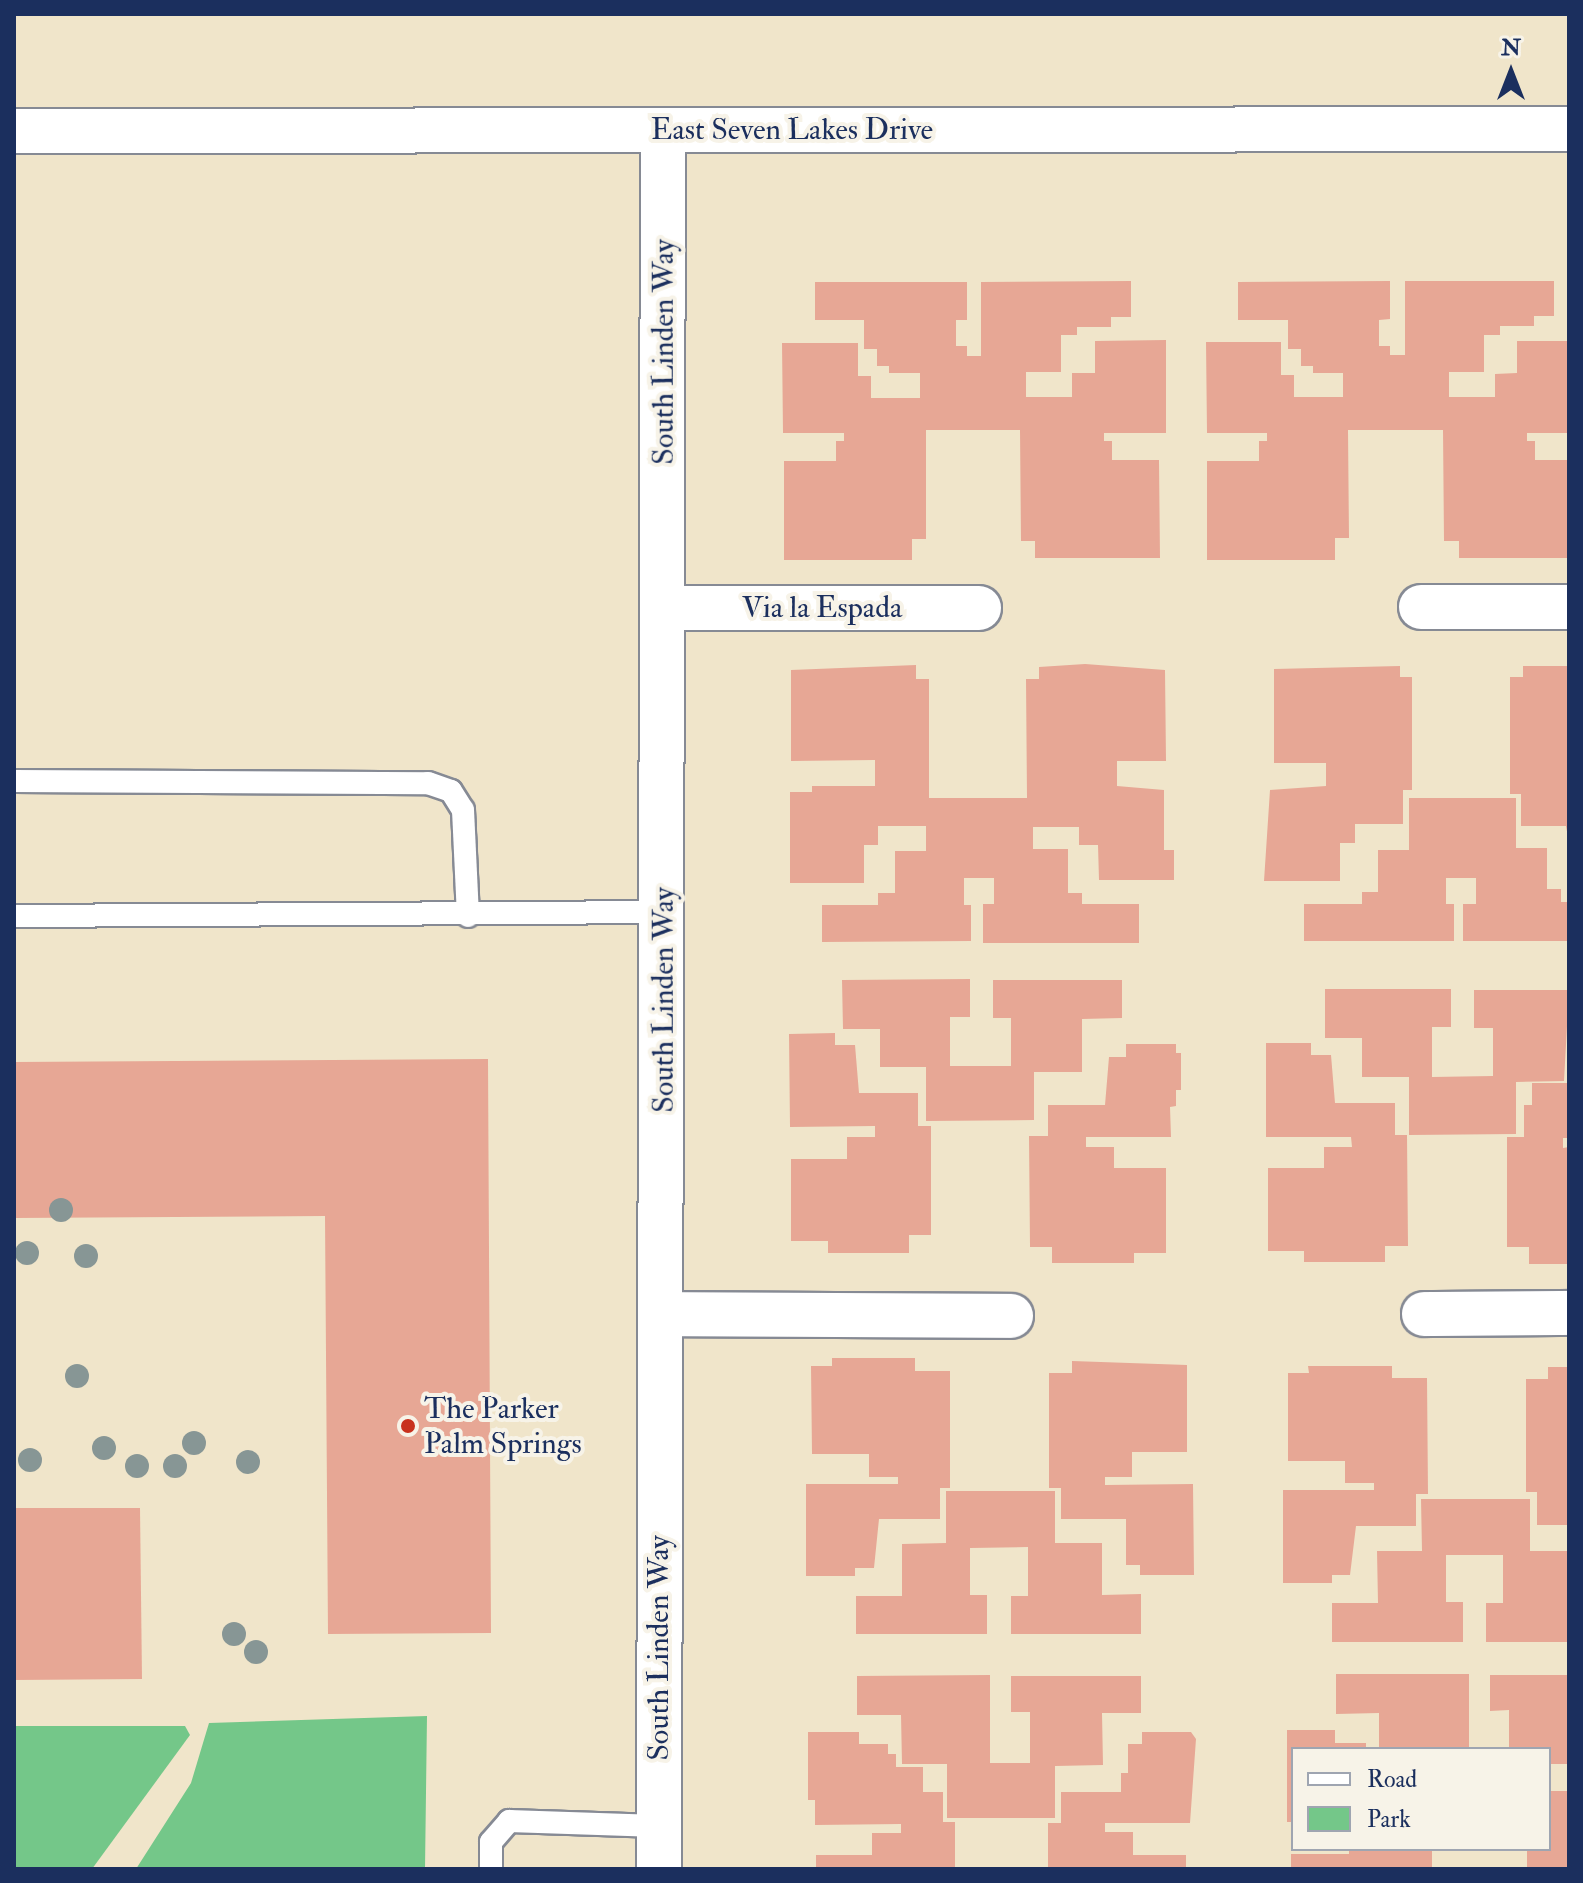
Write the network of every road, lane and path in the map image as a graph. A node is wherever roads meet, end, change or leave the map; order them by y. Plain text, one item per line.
1 (1569, 129) edge
2 (663, 130) junction
3 (14, 131) edge
4 (1421, 607) dead end
5 (1569, 607) edge
6 (664, 608) junction
7 (979, 608) dead end
8 (14, 781) edge
9 (665, 912) junction
10 (14, 916) edge
11 (468, 916) junction
12 (1569, 1313) edge
13 (661, 1314) junction
14 (1424, 1314) dead end
15 (1011, 1316) dead end
16 (658, 1826) junction
17 (491, 1869) edge
18 (659, 1869) edge

1 - 2 street, East Seven Lakes Drive
2 - 3 street, East Seven Lakes Drive
2 - 6 street, South Linden Way
4 - 5 street
6 - 7 street, Via la Espada
6 - 9 street, South Linden Way
8 - 11 lane
9 - 11 lane
9 - 13 street, South Linden Way
10 - 11 lane
12 - 14 street
13 - 15 street
13 - 16 street, South Linden Way
16 - 17 lane
16 - 18 street, South Linden Way

